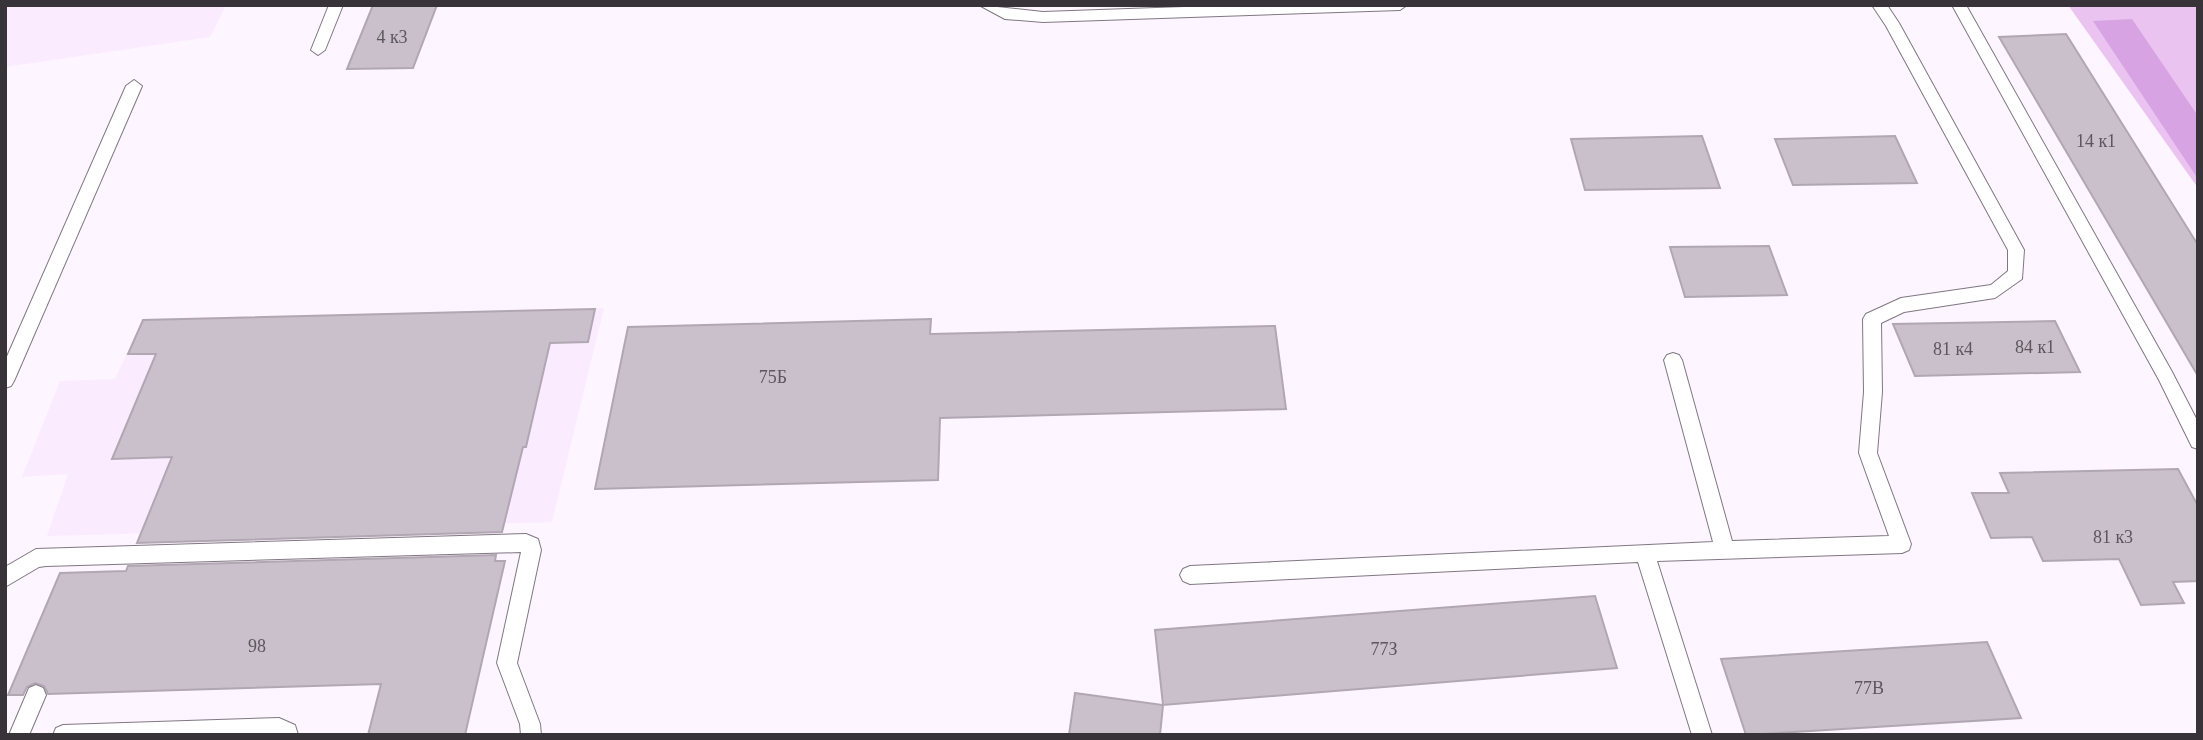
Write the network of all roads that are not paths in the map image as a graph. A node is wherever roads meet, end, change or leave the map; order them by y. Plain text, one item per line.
1 (336, 5) edge
2 (986, 5) edge
3 (1400, 5) edge
4 (1879, 5) edge
5 (1959, 5) edge
6 (318, 50) dead end
7 (134, 86) dead end
8 (1672, 360) dead end
9 (8, 363) edge
10 (5, 381) edge
11 (2198, 441) edge
12 (1726, 550) junction
13 (1645, 553) junction
14 (1190, 575) dead end
15 (5, 578) edge
16 (36, 695) dead end
17 (19, 735) edge
18 (63, 735) edge
19 (288, 735) edge
20 (531, 735) edge
21 (1702, 735) edge

1 - 6 lane
2 - 3 lane
4 - 12 lane
5 - 11 lane
7 - 9 lane
8 - 12 lane
9 - 10 lane
12 - 13 lane
13 - 14 lane
13 - 21 lane
15 - 20 lane
16 - 17 lane
18 - 19 lane

